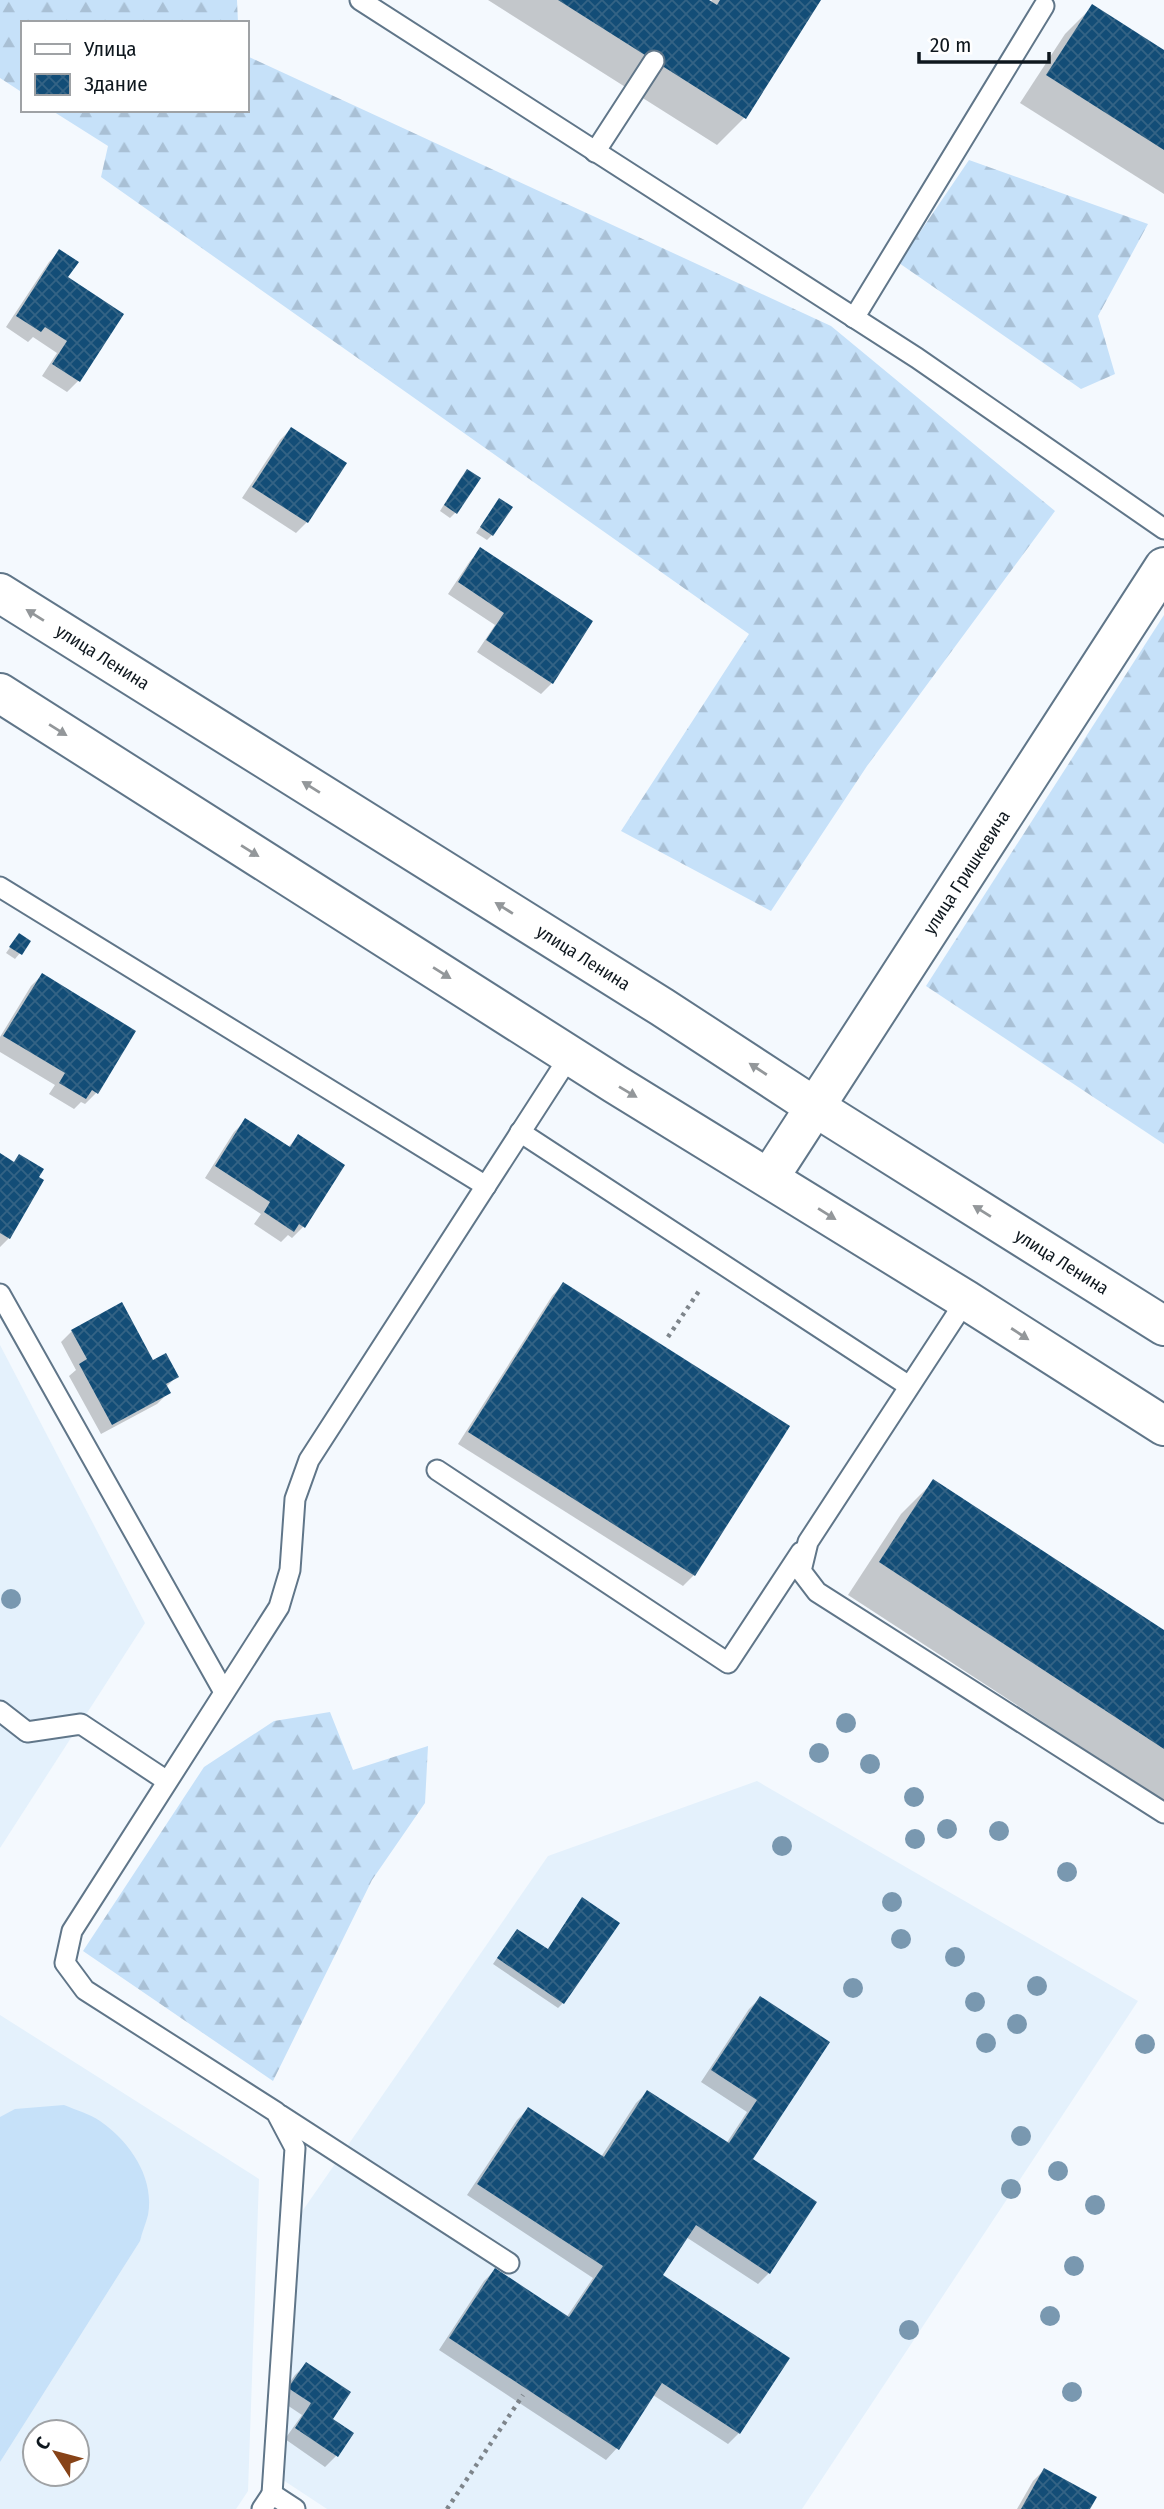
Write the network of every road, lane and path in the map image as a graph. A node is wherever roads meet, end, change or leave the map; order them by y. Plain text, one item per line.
1 (360, 0) edge
2 (1042, 2) edge
3 (654, 61) dead end
4 (595, 152) junction
5 (854, 318) junction
6 (1164, 529) edge
7 (1164, 567) edge
8 (0, 593) edge
9 (0, 693) edge
10 (0, 887) edge
11 (571, 1054) junction
12 (815, 1107) junction
13 (520, 1132) junction
14 (769, 1178) junction
15 (486, 1186) junction
16 (718, 1261) junction
17 (0, 1294) edge
18 (966, 1300) junction
19 (1164, 1326) edge
20 (668, 1337) dead end
21 (909, 1386) junction
22 (1164, 1426) edge
23 (437, 1470) dead end
24 (808, 1542) junction
25 (224, 1692) junction
26 (0, 1711) edge
27 (167, 1781) junction
28 (1164, 1813) edge
29 (276, 2112) junction
30 (509, 2263) dead end
31 (523, 2395) dead end
32 (267, 2502) edge
33 (295, 2509) edge
34 (447, 2509) edge

1 - 4 lane
2 - 5 lane
3 - 4 lane
4 - 5 lane
5 - 6 lane
7 - 12 street, улица Гришкевича
12 -> 8 street, улица Ленина
9 -> 11 street
10 - 15 lane
11 - 13 lane
11 -> 14 street
12 - 14 street, улица Гришкевича
19 -> 12 street, улица Ленина
13 - 15 lane
13 - 16 lane
14 -> 18 street
15 - 25 lane
16 - 20 path
16 - 21 lane
17 - 25 lane
18 - 21 lane
18 -> 22 street
21 - 24 lane
23 - 24 lane
24 - 28 lane
25 - 27 lane
26 - 27 lane
27 - 29 lane
29 - 30 lane
29 - 32 lane
31 - 34 path
32 - 33 lane

